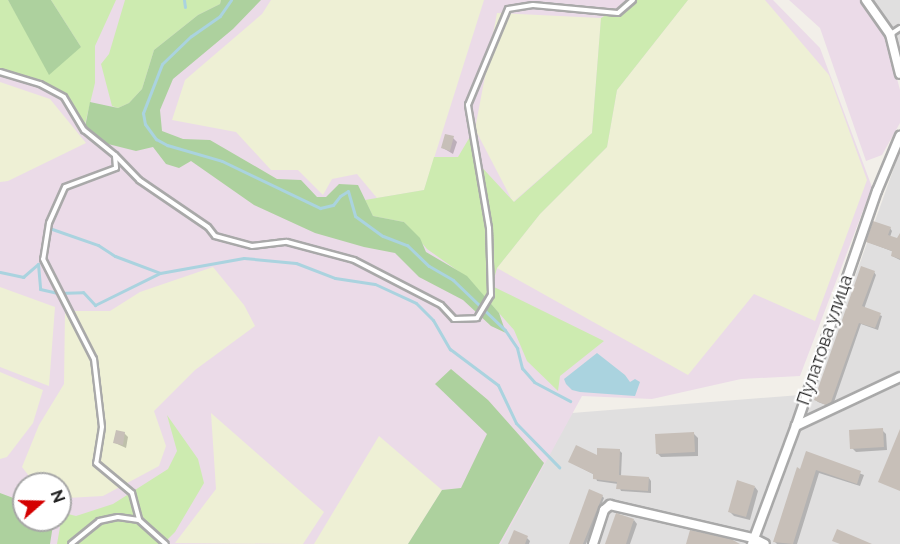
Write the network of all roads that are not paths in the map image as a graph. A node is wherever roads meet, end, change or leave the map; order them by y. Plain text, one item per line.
1 (633, 0) edge
2 (866, 0) edge
3 (900, 28) edge
4 (890, 34) junction
5 (0, 72) edge
6 (900, 74) edge
7 (900, 136) edge
8 (115, 155) junction
9 (900, 377) edge
10 (796, 426) junction
11 (139, 520) junction
12 (752, 541) edge
13 (70, 544) edge
14 (166, 544) edge
15 (593, 544) edge
16 (765, 544) edge

1 - 8 lane
2 - 4 street
3 - 4 lane
4 - 6 street
5 - 8 lane
7 - 10 street, Пулатова улица
8 - 11 lane
9 - 10 street
10 - 12 street, Пулатова улица
11 - 13 lane
11 - 14 lane
12 - 15 street
12 - 16 street

